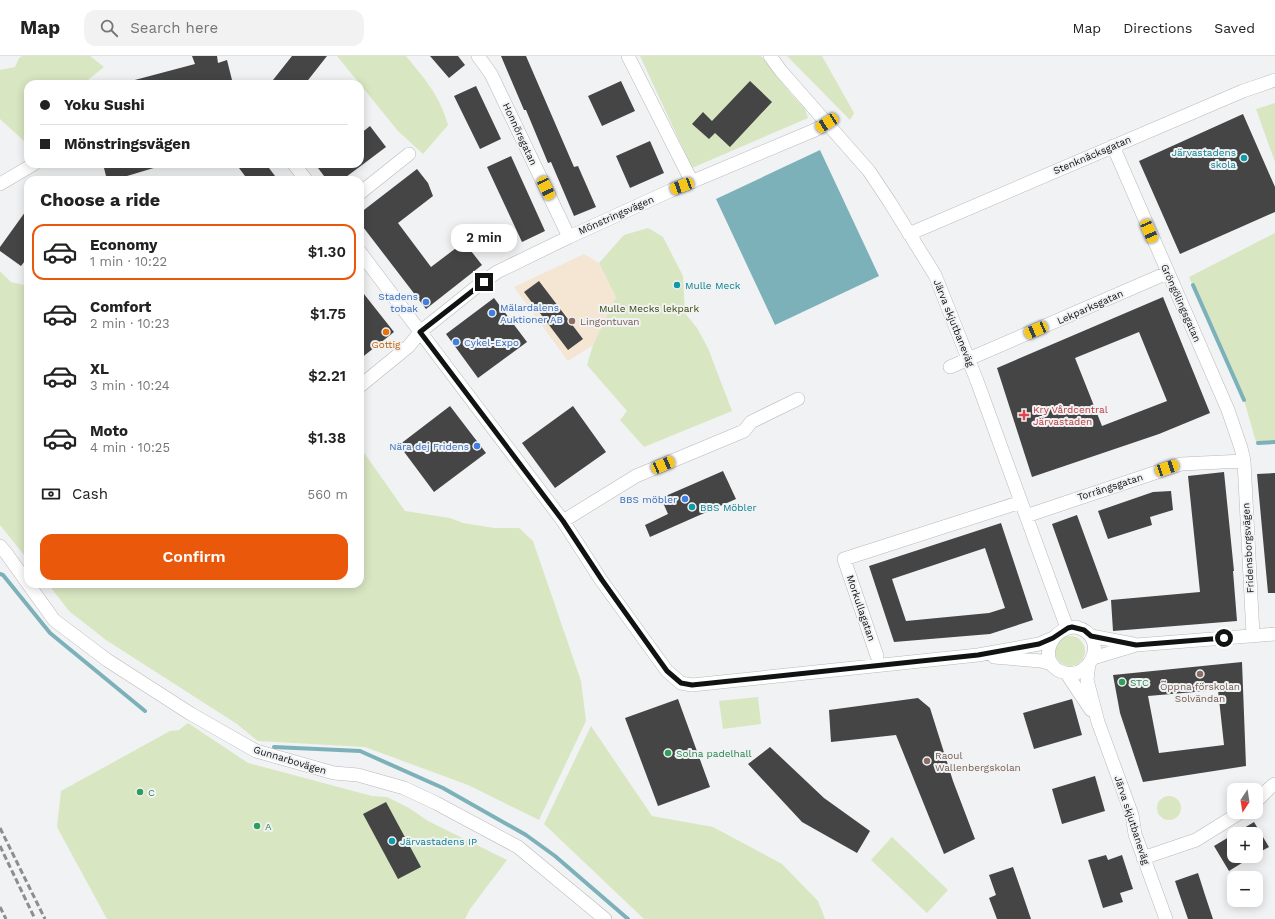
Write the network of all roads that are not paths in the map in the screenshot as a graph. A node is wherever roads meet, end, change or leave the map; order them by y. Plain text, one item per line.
1 (478, 56) edge
2 (628, 56) edge
3 (770, 56) edge
4 (1275, 80) edge
5 (827, 123) junction
6 (1113, 146) junction
7 (409, 154) dead end
8 (27, 168) edge
9 (692, 182) junction
10 (0, 184) edge
11 (364, 190) edge
12 (910, 234) junction
13 (569, 237) junction
14 (364, 257) edge
15 (1167, 273) junction
16 (420, 332) junction
17 (968, 359) junction
18 (950, 367) dead end
19 (364, 383) edge
20 (798, 399) dead end
21 (1244, 461) junction
22 (1021, 502) junction
23 (1026, 516) junction
24 (563, 521) junction
25 (2, 552) edge
26 (24, 581) edge
27 (30, 588) edge
28 (1068, 628) junction
29 (1275, 634) edge
30 (1253, 635) junction
31 (1091, 636) junction
32 (1053, 638) junction
33 (1136, 645) junction
34 (978, 655) junction
35 (877, 656) dead end
36 (1091, 661) junction
37 (1052, 664) junction
38 (1067, 674) junction
39 (1081, 683) junction
40 (1275, 784) edge
41 (1263, 794) edge
42 (1275, 798) edge
43 (1263, 799) edge
44 (1230, 819) edge
45 (1143, 858) junction
46 (605, 919) edge
47 (1166, 919) edge

1 - 13 street, Honnörsgatan
2 - 9 street
3 - 5 street, Järva skjutbaneväg
4 - 6 street, Stenknäcksgatan
5 - 9 street, Mönstringsvägen
5 - 12 street, Järva skjutbaneväg
6 - 12 street, Stenknäcksgatan
6 - 15 street, Gröngölingsgatan
7 - 11 street
8 - 10 street
9 - 13 street, Mönstringsvägen
12 - 17 street, Järva skjutbaneväg
13 - 16 street, Mönstringsvägen
14 - 16 street
15 - 17 street, Lekparksgatan
15 - 21 street, Gröngölingsgatan
16 - 19 street
16 - 24 street
17 - 18 street, Lekparksgatan
17 - 22 street, Järva skjutbaneväg
20 - 24 street
21 - 23 street, Torrängsgatan
21 - 30 street, Fridensborgsvägen
22 - 23 street, Järva skjutbaneväg
22 - 35 street, Morkullagatan
23 - 28 street, Järva skjutbaneväg
24 - 34 street
25 - 26 street, Gunnarbovägen
27 - 46 street, Gunnarbovägen
28 - 31 street
28 - 32 street
29 - 30 street
30 - 33 street
31 - 33 street
31 - 36 street
32 - 34 street
32 - 37 street
33 - 36 street
34 - 37 street
36 - 38 street
36 - 39 street
37 - 38 street
38 - 39 street
39 - 45 street, Järva skjutbaneväg
40 - 41 street
42 - 43 street
44 - 45 street
45 - 47 street, Järva skjutbaneväg

